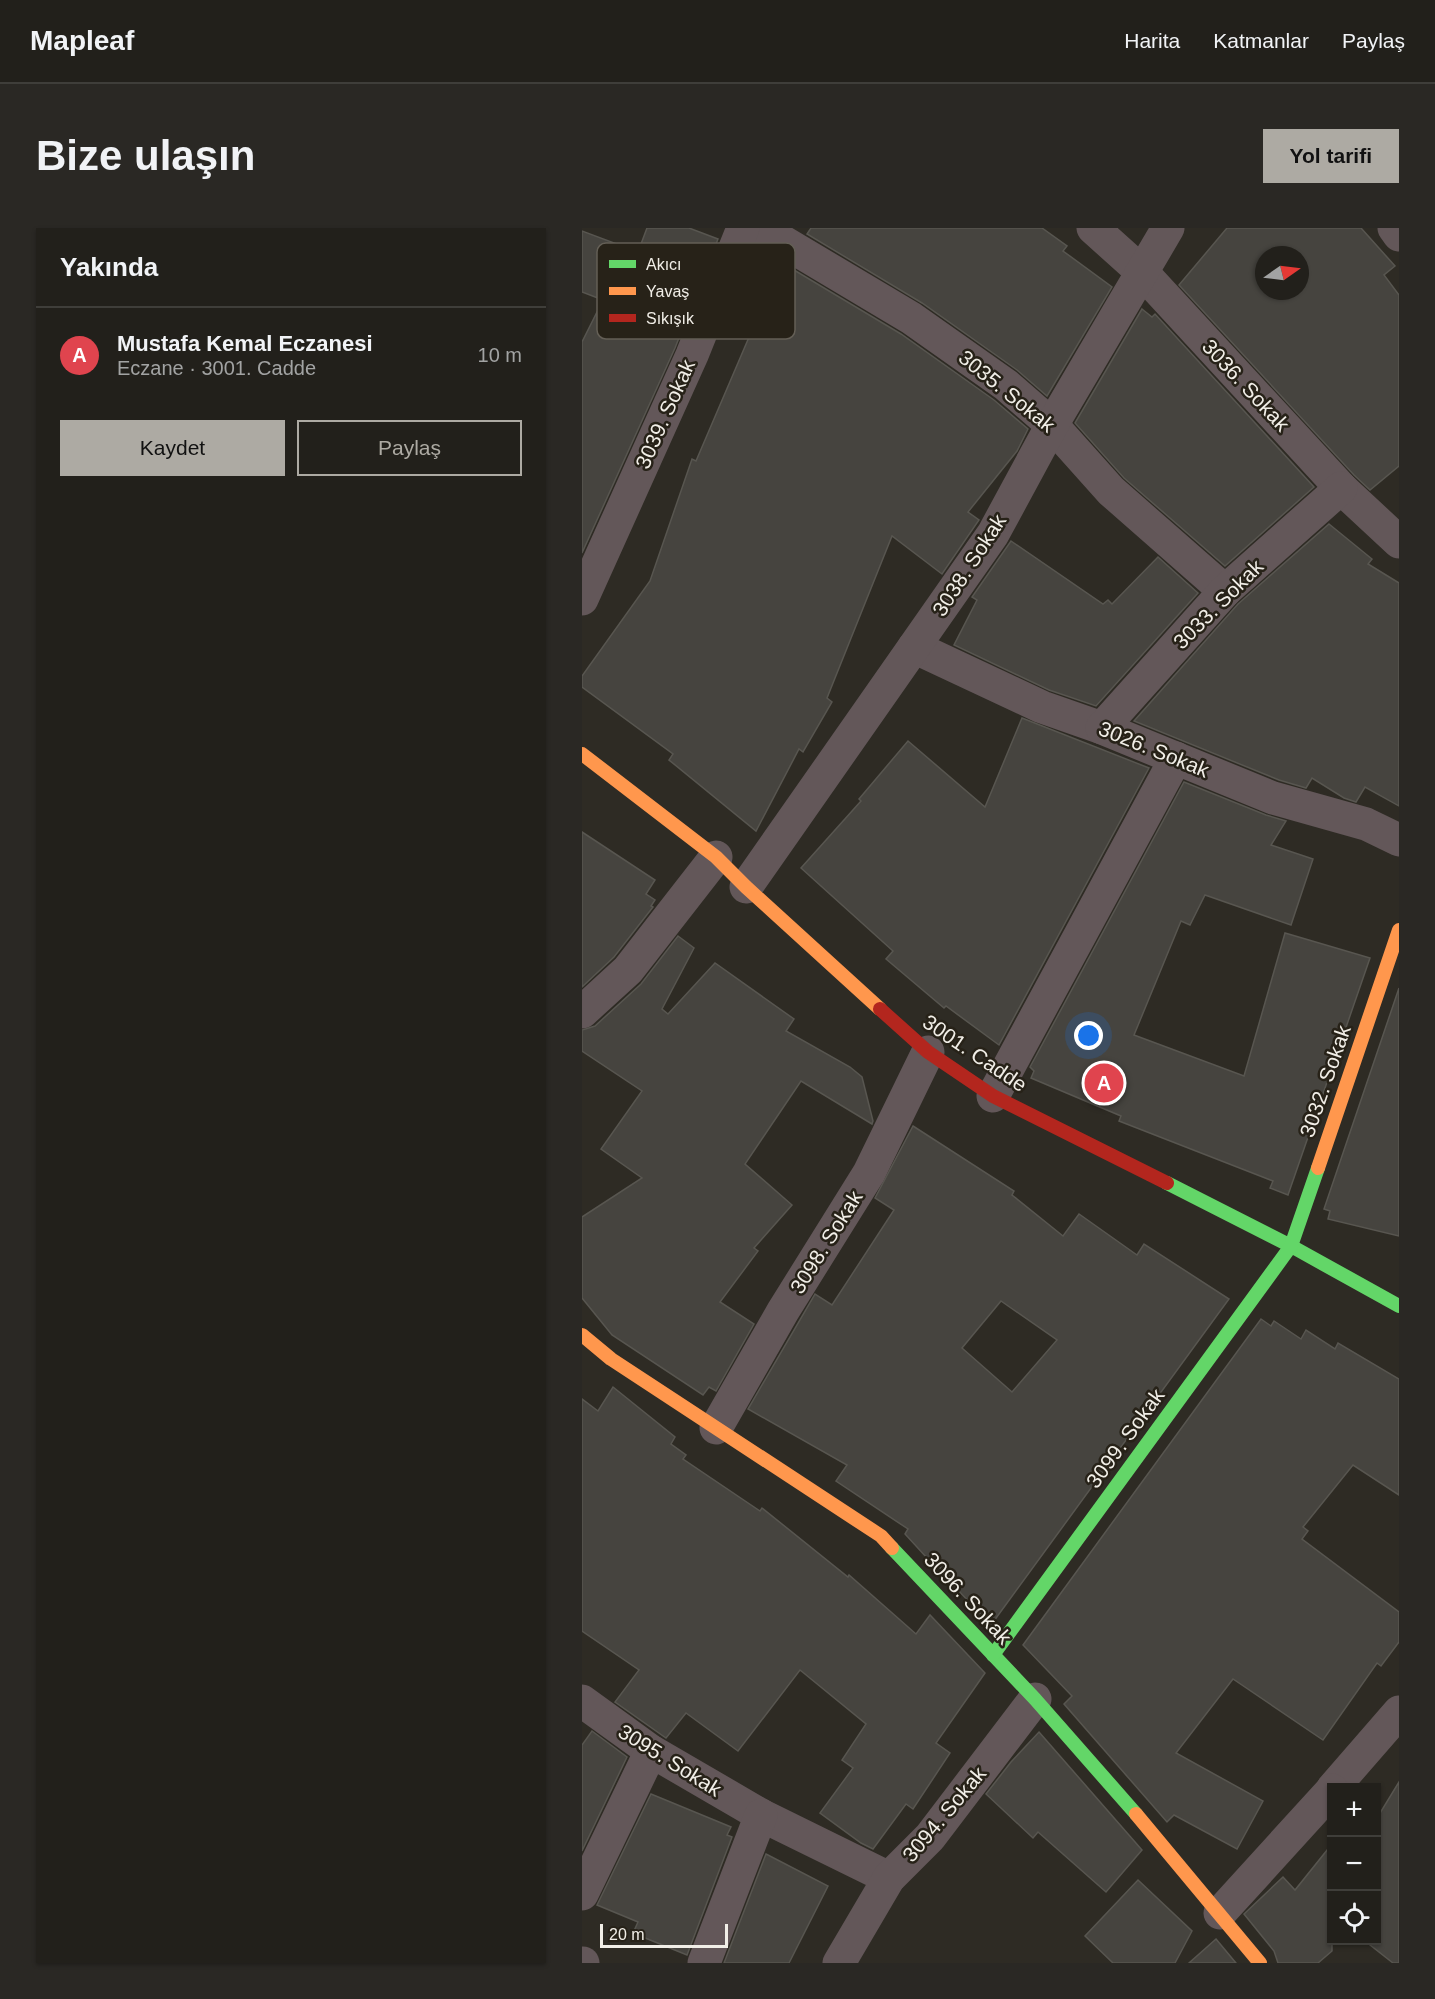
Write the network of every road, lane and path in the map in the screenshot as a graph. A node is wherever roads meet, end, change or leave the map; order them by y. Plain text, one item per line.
1 (743, 228) edge
2 (760, 228) edge
3 (1093, 228) edge
4 (1168, 228) edge
5 (1394, 228) edge
6 (1399, 235) edge
7 (737, 243) edge
8 (785, 243) edge
9 (795, 249) edge
10 (1143, 272) junction
11 (698, 339) edge
12 (1052, 425) junction
13 (1341, 488) junction
14 (1399, 542) edge
15 (1225, 591) junction
16 (582, 599) edge
17 (914, 647) junction
18 (1102, 728) junction
19 (582, 754) edge
20 (1176, 758) junction
21 (1399, 840) edge
22 (716, 857) junction
23 (746, 887) junction
24 (1399, 930) edge
25 (582, 1012) edge
26 (928, 1052) junction
27 (993, 1096) junction
28 (1292, 1246) junction
29 (1399, 1306) edge
30 (582, 1335) edge
31 (716, 1428) junction
32 (993, 1655) junction
33 (1035, 1699) junction
34 (582, 1701) edge
35 (1399, 1712) edge
36 (651, 1751) junction
37 (1337, 1783) edge
38 (1327, 1795) edge
39 (760, 1815) junction
40 (889, 1878) junction
41 (582, 1894) edge
42 (1220, 1913) junction
43 (704, 1963) edge
44 (839, 1963) edge
45 (1260, 1963) edge

1 - 7 street, 3039. Sokak
2 - 8 street, 3035. Sokak
3 - 10 street, 3036. Sokak
4 - 10 street, 3038. Sokak
5 - 6 street
9 - 12 street, 3035. Sokak
10 - 12 street, 3038. Sokak
10 - 13 street, 3036. Sokak
11 - 16 street, 3039. Sokak
12 - 15 street, 3035. Sokak
12 - 17 street, 3038. Sokak
13 - 14 street, 3036. Sokak
13 - 15 street, 3033. Sokak
15 - 18 street, 3033. Sokak
17 - 18 street, 3026. Sokak
17 - 23 street, 3038. Sokak
18 - 20 street, 3026. Sokak
19 - 22 street, 3001. Cadde
20 - 21 street, 3026. Sokak
20 - 27 street
22 - 23 street, 3001. Cadde
22 - 25 street
23 - 26 street, 3001. Cadde
24 - 28 street, 3032. Sokak
26 - 27 street, 3001. Cadde
26 - 31 street, 3098. Sokak
27 - 28 street, 3001. Cadde
28 - 29 street, 3001. Cadde
28 - 32 street, 3099. Sokak
30 - 31 street, 3096. Sokak
31 - 32 street, 3096. Sokak
32 - 33 street, 3096. Sokak
33 - 40 street, 3094. Sokak
33 - 42 street, 3096. Sokak
34 - 36 street, 3095. Sokak
35 - 37 street
36 - 39 street, 3095. Sokak
36 - 41 street
38 - 42 street
39 - 40 street, 3095. Sokak
39 - 43 street
40 - 44 street, 3094. Sokak
42 - 45 street, 3096. Sokak

